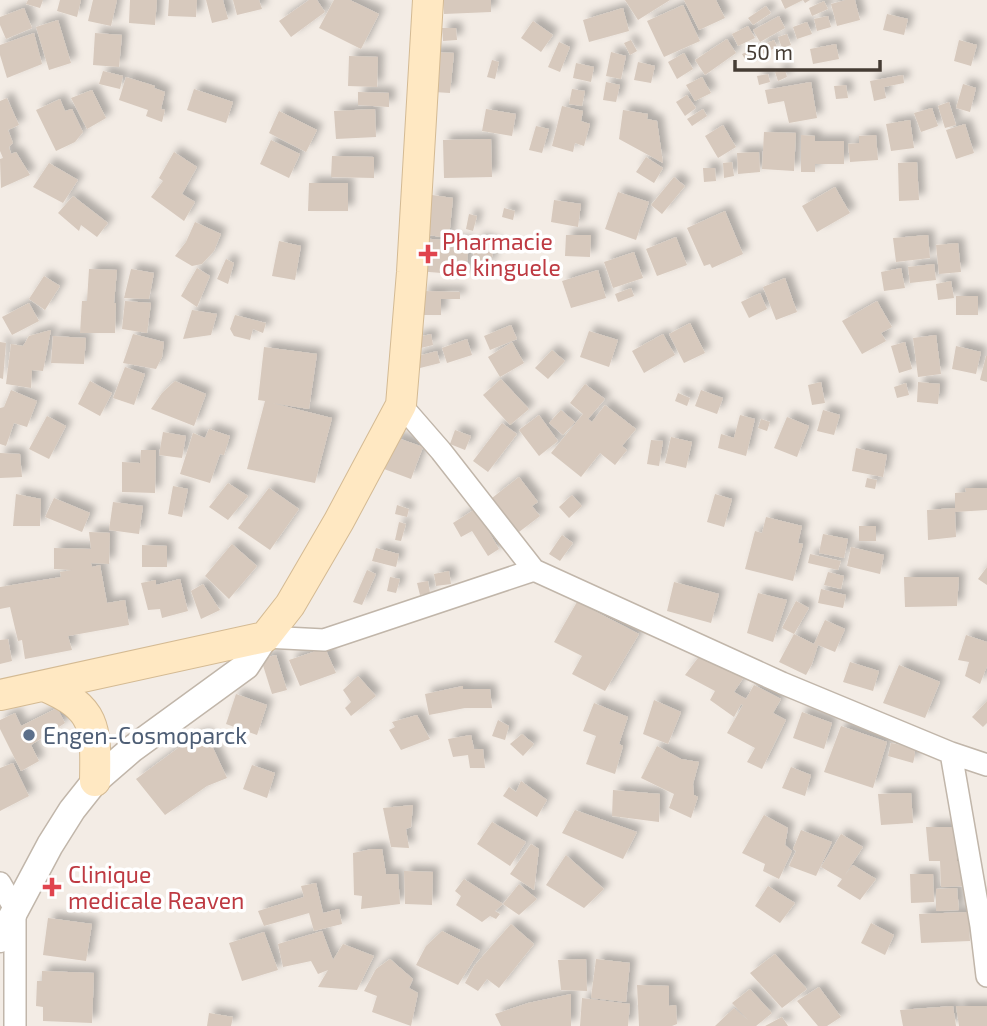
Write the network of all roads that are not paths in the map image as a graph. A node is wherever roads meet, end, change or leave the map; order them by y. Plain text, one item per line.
1 (428, 0) edge
2 (401, 405) junction
3 (534, 570) junction
4 (265, 637) junction
5 (44, 686) junction
6 (0, 695) edge
7 (951, 753) junction
8 (987, 765) edge
9 (95, 781) junction
10 (0, 883) edge
11 (16, 909) junction
12 (0, 939) edge
13 (987, 976) edge
14 (15, 1026) edge

1 - 2 main road
2 - 3 street
2 - 4 main road
3 - 4 street
3 - 7 street
4 - 5 main road
4 - 9 street
5 - 6 main road
5 - 9 main road
7 - 8 street
7 - 13 street
9 - 11 street
10 - 11 street
11 - 12 street
11 - 14 street

